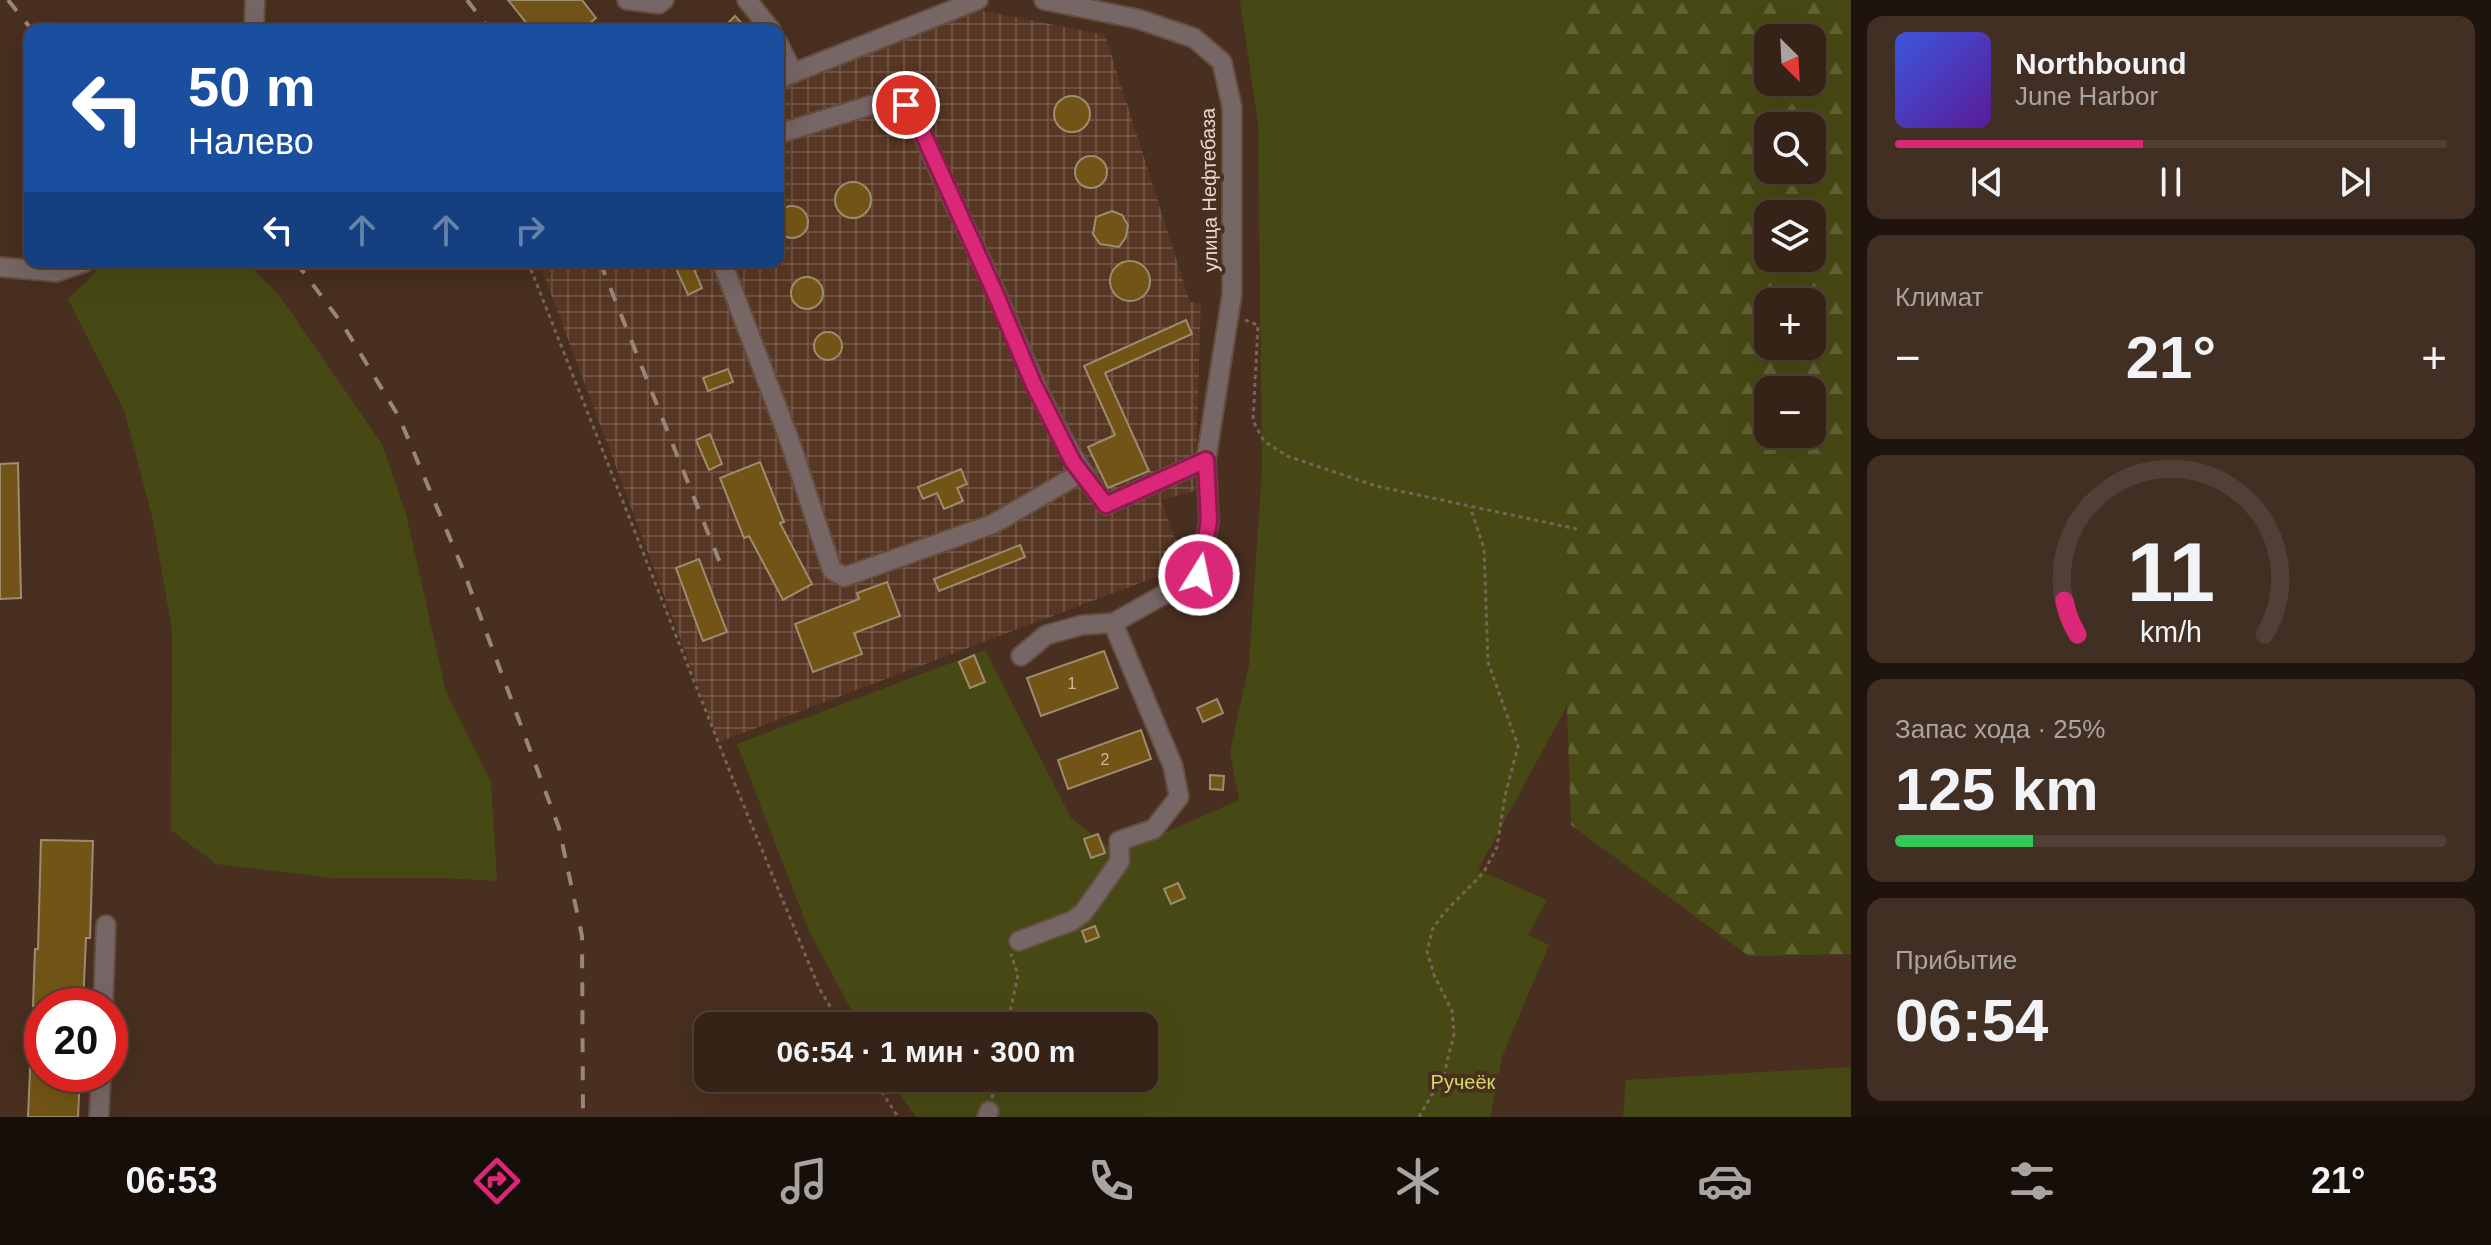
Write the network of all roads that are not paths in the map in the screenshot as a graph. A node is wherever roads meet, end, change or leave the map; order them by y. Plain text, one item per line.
1 (255, 0) edge
2 (627, 0) edge
3 (664, 0) edge
4 (747, 0) edge
5 (978, 0) edge
6 (1044, 0) edge
7 (254, 24) edge
8 (766, 24) edge
9 (785, 76) edge
10 (784, 132) edge
11 (0, 267) edge
12 (68, 268) edge
13 (724, 268) edge
14 (1206, 460) junction
15 (1081, 473) junction
16 (1113, 623) junction
17 (1021, 656) dead end
18 (106, 925) dead end
19 (1019, 941) road end
20 (104, 988) edge
21 (100, 1092) edge
22 (99, 1117) edge

1 - 7 street
2 - 3 street
4 - 8 street
5 - 9 street
6 - 14 street, улица Нефтебаза
10 - 15 street
11 - 12 street
13 - 15 street
14 - 15 street
14 - 16 street, улица Нефтебаза
16 - 17 street
16 - 19 street
18 - 20 street
21 - 22 street

